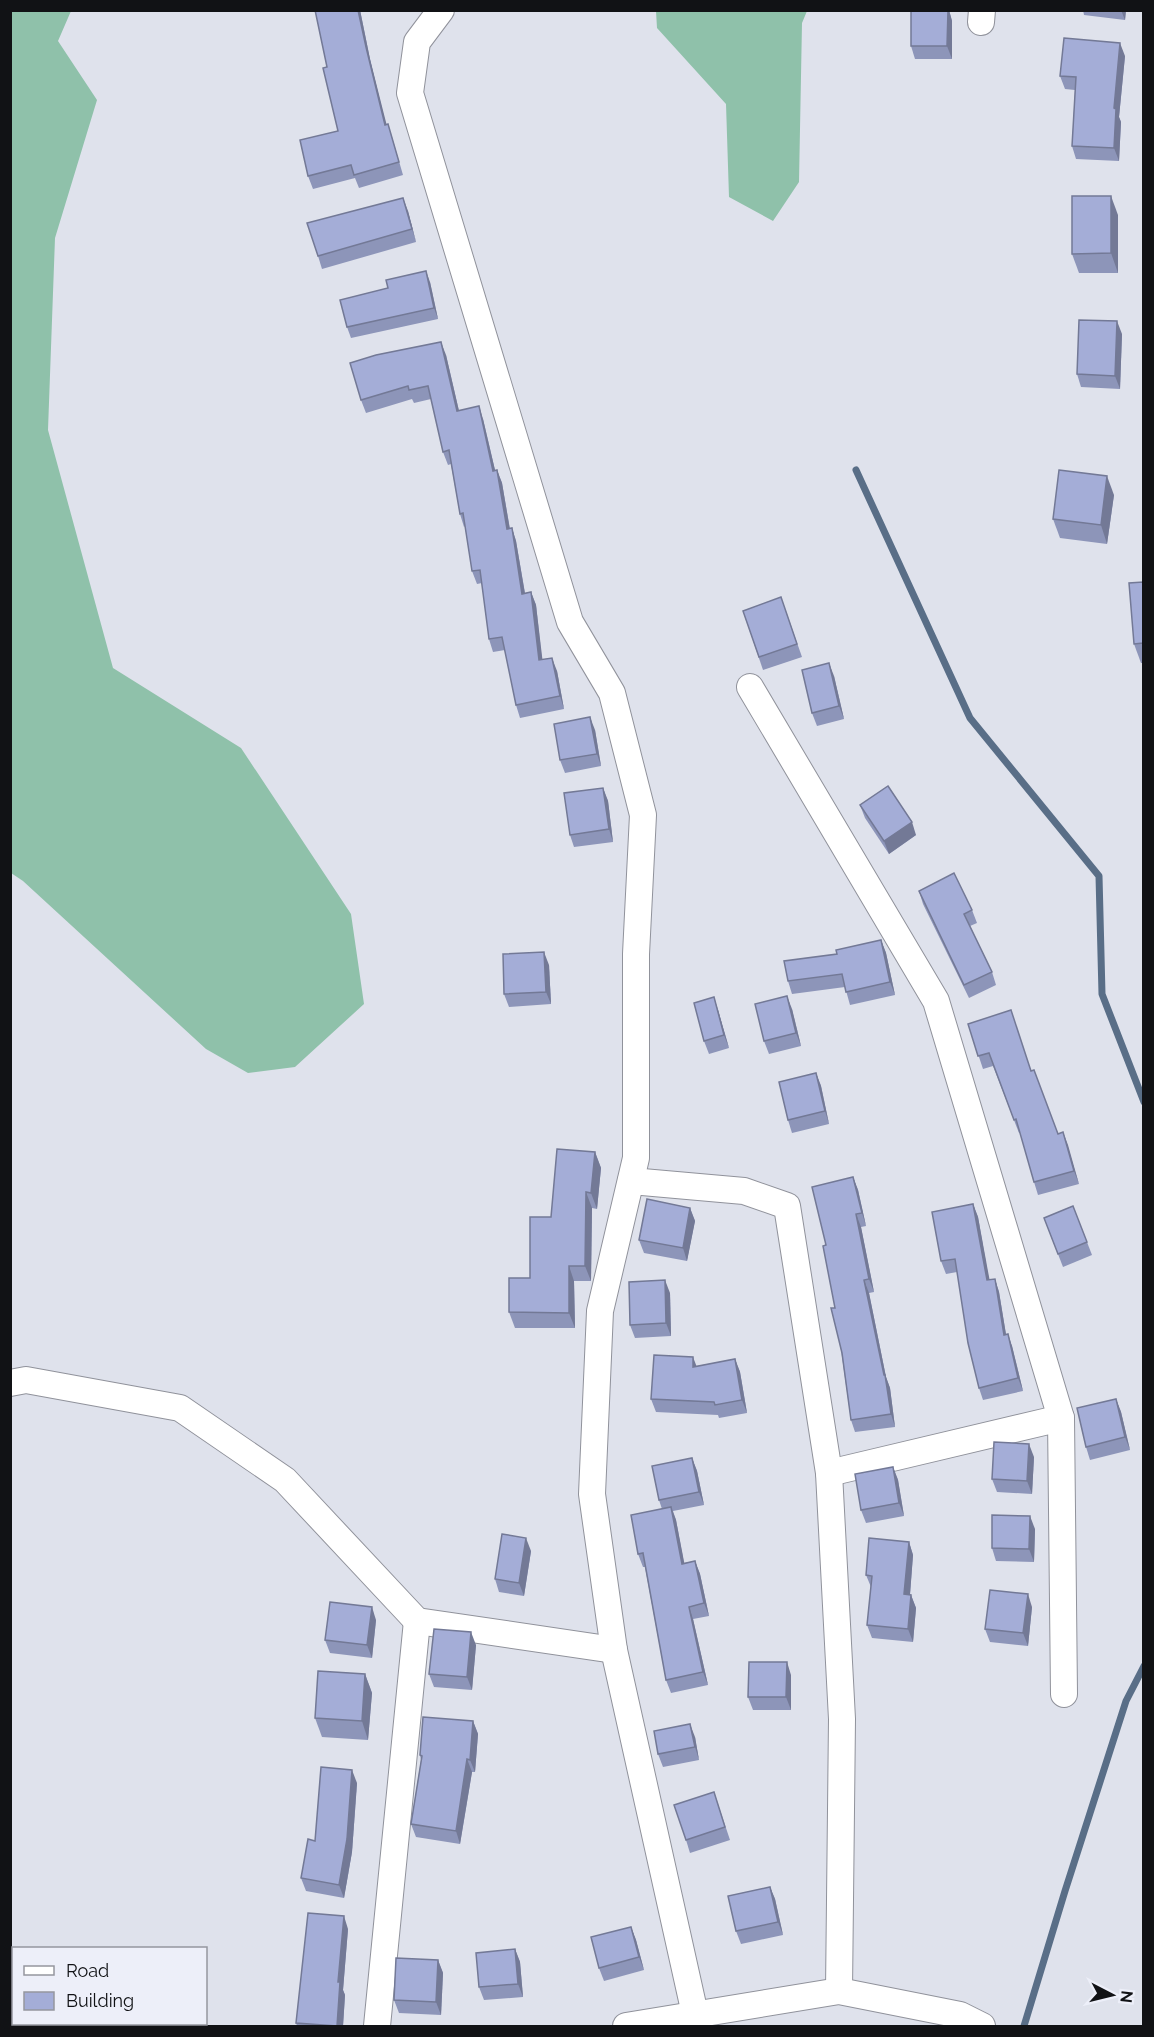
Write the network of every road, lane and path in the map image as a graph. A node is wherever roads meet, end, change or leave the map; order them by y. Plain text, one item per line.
1 (441, 10) edge
2 (750, 687) dead end
3 (631, 1180) junction
4 (10, 1383) edge
5 (1061, 1418) junction
6 (829, 1473) junction
7 (417, 1621) junction
8 (614, 1650) junction
9 (1064, 1694) dead end
10 (839, 1991) junction
11 (695, 2014) junction
12 (377, 2026) edge
13 (626, 2026) edge
14 (982, 2026) edge

1 - 3 street
2 - 5 street
3 - 6 street
3 - 8 street
4 - 7 street
5 - 6 street
5 - 9 street
6 - 10 street
7 - 8 street
7 - 12 street
8 - 11 street
10 - 11 street
10 - 14 street
11 - 13 street

